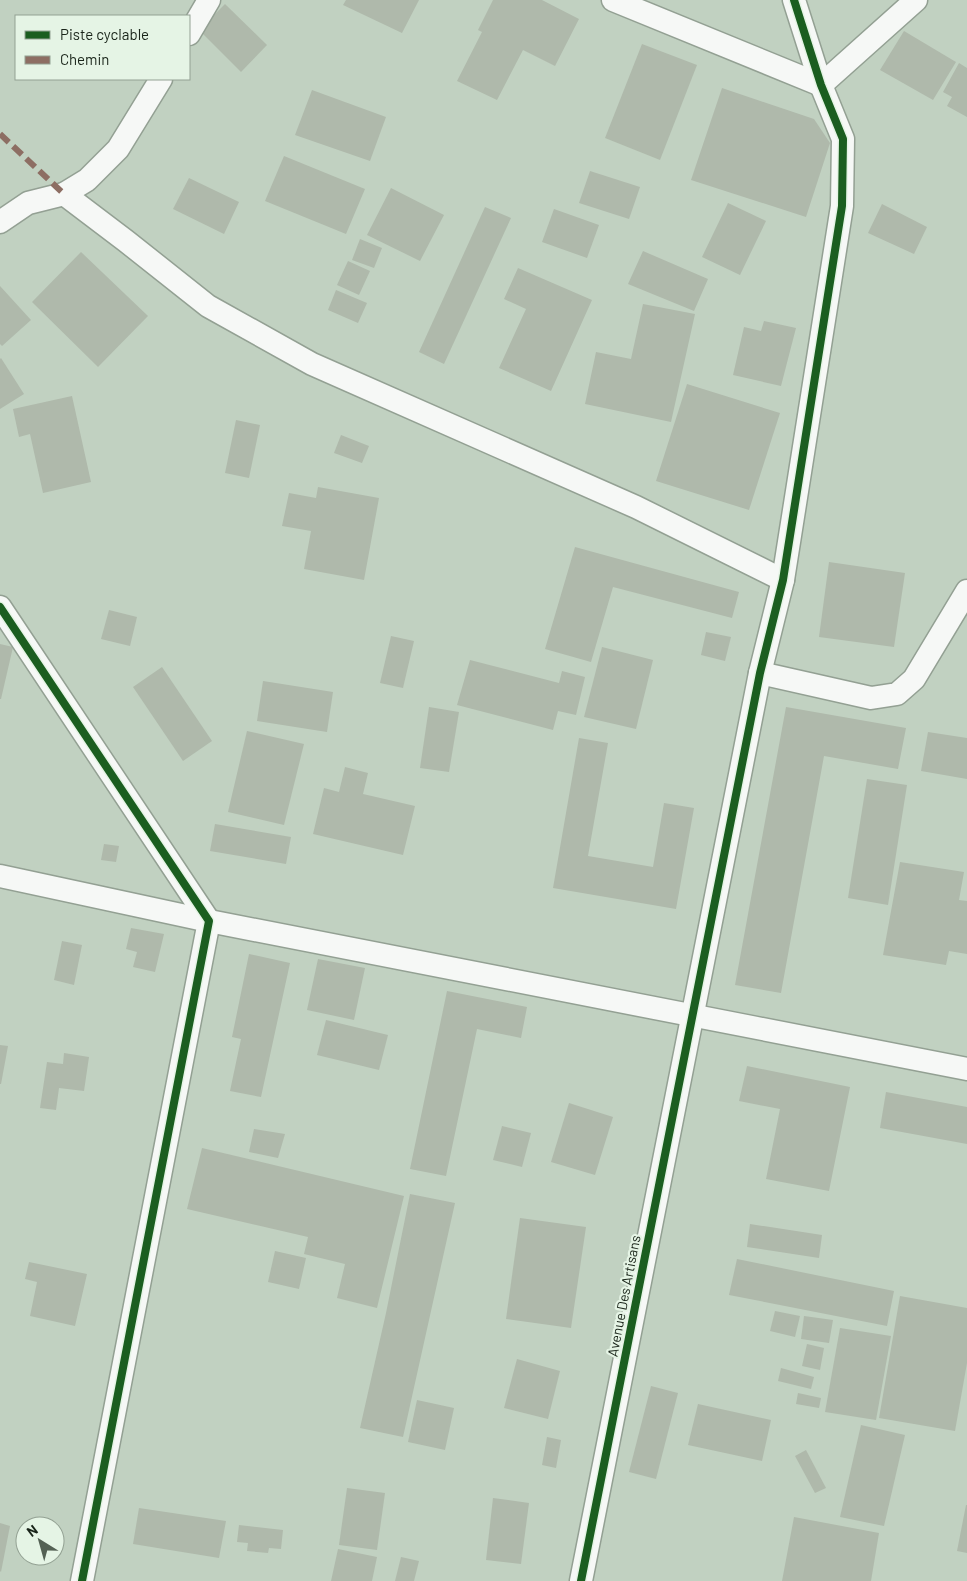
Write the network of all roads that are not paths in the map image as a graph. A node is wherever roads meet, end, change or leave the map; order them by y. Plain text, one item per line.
1 (209, 0) edge
2 (612, 0) edge
3 (794, 0) edge
4 (916, 0) edge
5 (190, 32) edge
6 (160, 80) edge
7 (821, 85) junction
8 (64, 194) junction
9 (0, 222) edge
10 (783, 580) junction
11 (967, 591) edge
12 (0, 607) edge
13 (760, 673) junction
14 (0, 876) edge
15 (209, 921) junction
16 (692, 1016) junction
17 (967, 1069) edge
18 (82, 1581) edge
19 (581, 1581) edge

1 - 5 street
2 - 7 street
3 - 7 street, Avenue Des Artisans
4 - 7 street
6 - 8 street
7 - 10 street, Avenue Des Artisans
8 - 9 street
8 - 10 street
10 - 13 street, Avenue Des Artisans
11 - 13 street
12 - 15 street
13 - 16 street, Avenue Des Artisans
14 - 15 street
15 - 16 street
15 - 18 street
16 - 17 street
16 - 19 street, Avenue Des Artisans

